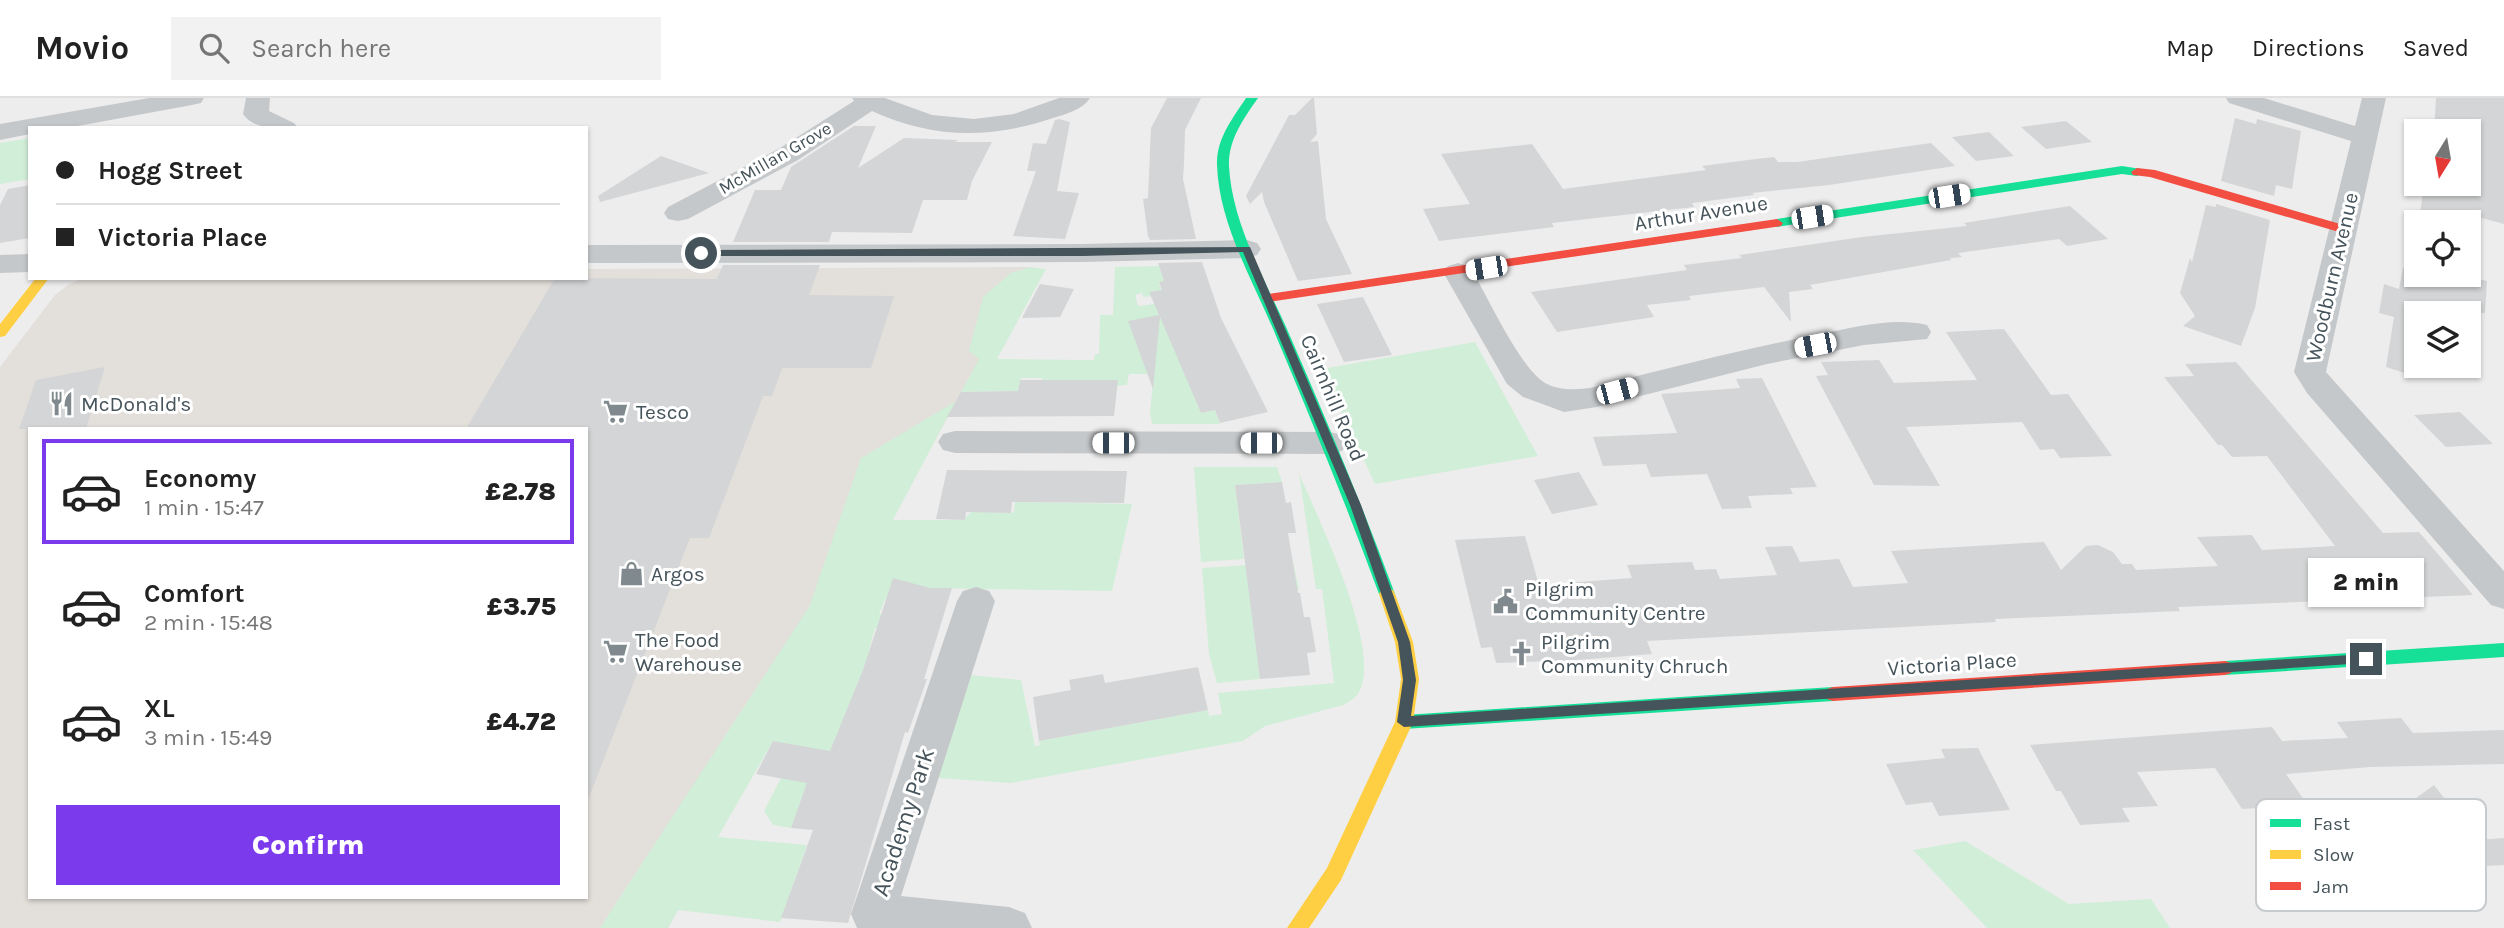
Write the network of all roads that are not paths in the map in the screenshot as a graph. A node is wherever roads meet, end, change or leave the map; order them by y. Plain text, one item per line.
1 (192, 98) edge
2 (258, 98) edge
3 (1078, 98) edge
4 (1252, 98) edge
5 (2238, 98) edge
6 (2374, 98) edge
7 (868, 100) edge
8 (106, 113) edge
9 (33, 126) edge
10 (281, 126) edge
11 (28, 127) edge
12 (0, 132) edge
13 (2364, 137) junction
14 (678, 212) dead end
15 (2343, 229) junction
16 (1247, 249) junction
17 (588, 254) edge
18 (28, 263) edge
19 (0, 264) edge
20 (1458, 272) junction
21 (41, 280) edge
22 (1268, 298) junction
23 (1916, 332) dead end
24 (0, 333) edge
25 (955, 442) dead end
26 (1330, 443) junction
27 (2504, 595) edge
28 (976, 601) dead end
29 (2504, 650) edge
30 (1404, 722) junction
31 (1009, 928) edge
32 (1297, 928) edge

1 - 8 street
2 - 10 street
3 - 7 street
4 - 16 street, Cairnhill Road
5 - 13 street
6 - 13 street, Woodburn Avenue
7 - 14 street, McMillan Grove
8 - 9 street
11 - 12 street
13 - 15 street, Woodburn Avenue
15 - 20 street, Arthur Avenue
15 - 27 street, Woodburn Avenue
16 - 17 street
16 - 22 street, Cairnhill Road
18 - 19 street
20 - 22 street, Arthur Avenue
20 - 23 street
21 - 24 street
22 - 26 street, Cairnhill Road
25 - 26 street
26 - 30 street, Cairnhill Road
28 - 31 street, Academy Park
29 - 30 street, Victoria Place
30 - 32 street, Cairnhill Road

